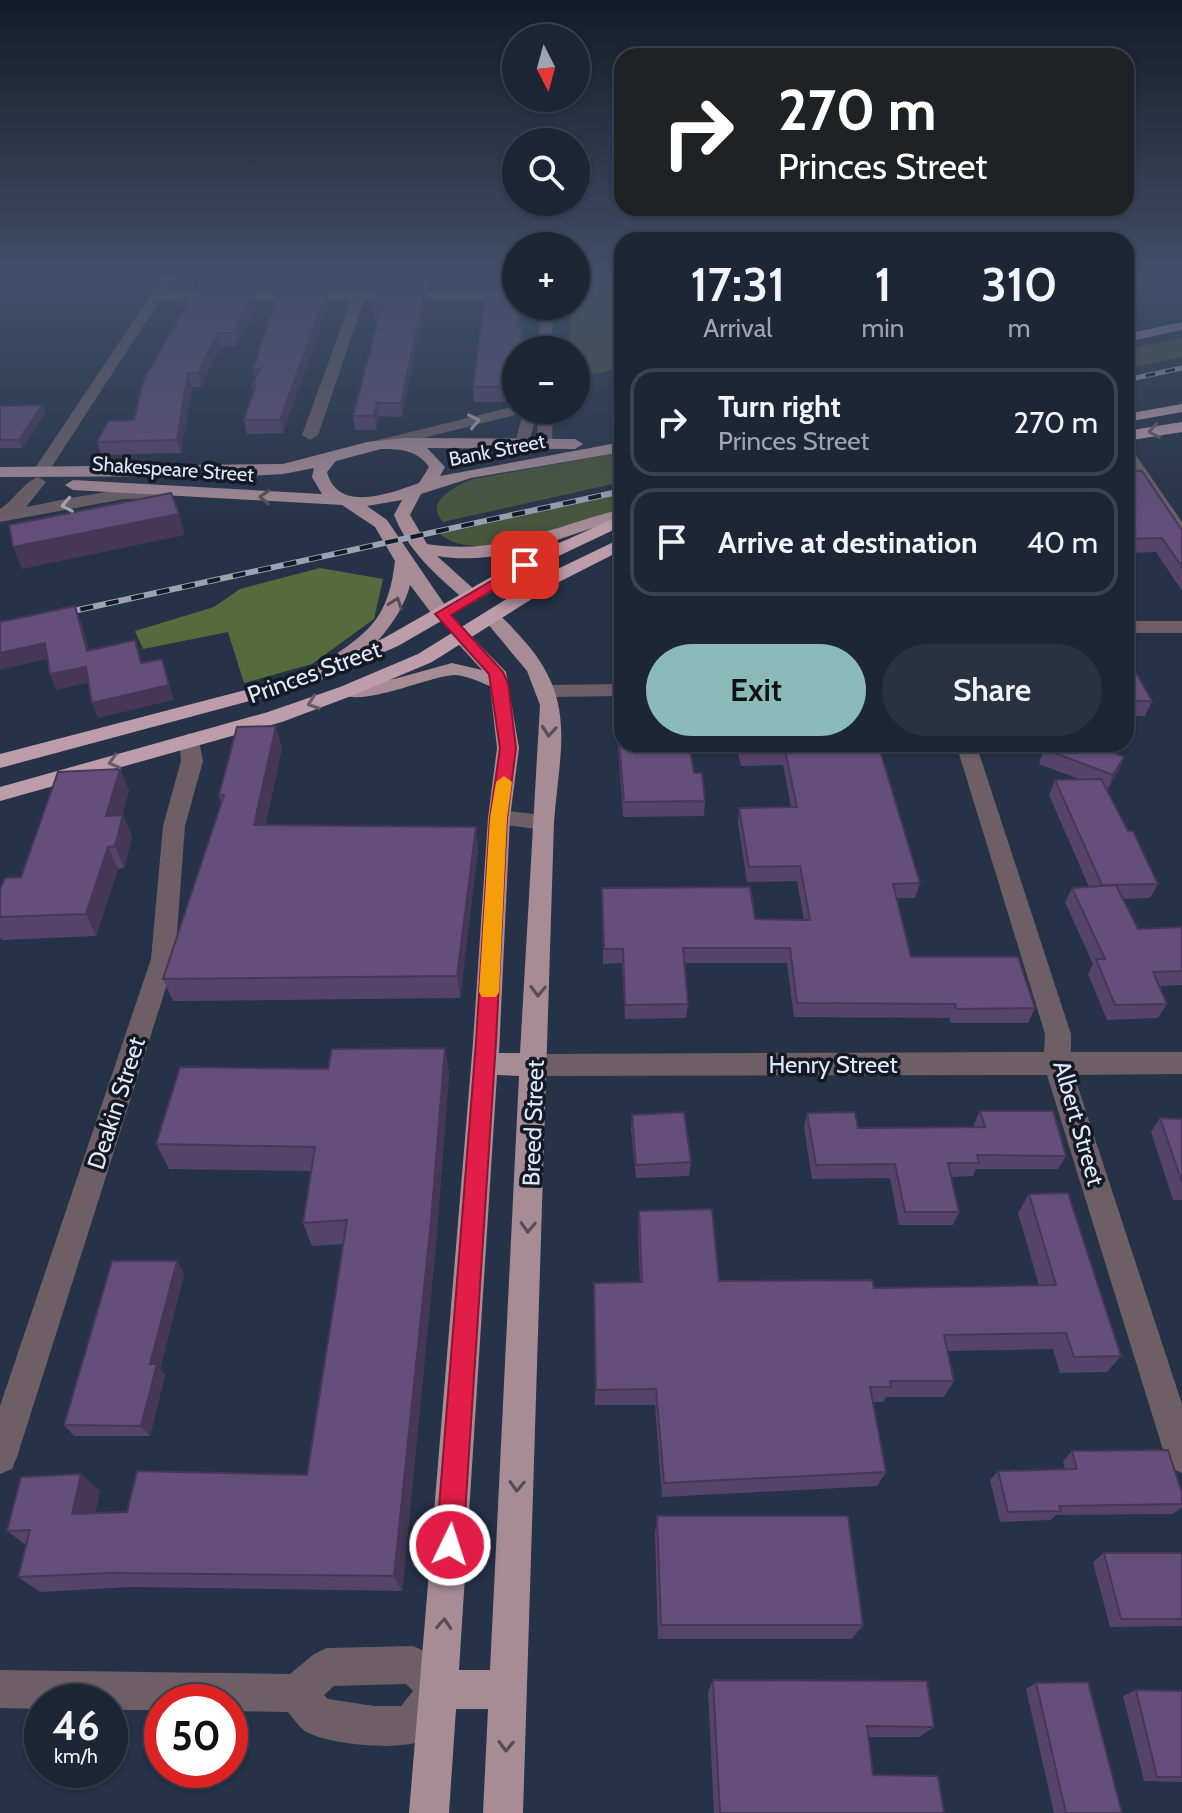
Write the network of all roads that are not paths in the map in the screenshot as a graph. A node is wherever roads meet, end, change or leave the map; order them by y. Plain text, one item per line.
1 (114, 362) edge
2 (336, 362) edge
3 (1182, 408) edge
4 (502, 414) edge
5 (1134, 417) edge
6 (528, 424) edge
7 (545, 424) edge
8 (1182, 427) edge
9 (310, 435) dead end
10 (1134, 435) edge
11 (614, 440) edge
12 (523, 443) junction
13 (398, 444) junction
14 (375, 445) junction
15 (544, 445) junction
16 (614, 448) edge
17 (331, 457) junction
18 (538, 462) junction
19 (1134, 463) edge
20 (0, 475) edge
21 (40, 476) junction
22 (420, 489) junction
23 (172, 492) junction
24 (345, 500) junction
25 (614, 516) edge
26 (0, 517) edge
27 (614, 524) edge
28 (1182, 535) edge
29 (614, 547) edge
30 (421, 548) junction
31 (404, 561) junction
32 (471, 596) junction
33 (442, 614) junction
34 (491, 617) junction
35 (1134, 627) edge
36 (1182, 627) edge
37 (461, 637) junction
38 (326, 670) junction
39 (500, 683) junction
40 (614, 690) edge
41 (347, 691) junction
42 (547, 691) junction
43 (189, 740) junction
44 (969, 752) edge
45 (0, 761) edge
46 (0, 769) edge
47 (0, 794) edge
48 (499, 818) junction
49 (543, 822) junction
50 (1057, 1063) junction
51 (1182, 1063) edge
52 (484, 1064) junction
53 (535, 1065) junction
54 (1182, 1456) edge
55 (0, 1457) edge
56 (0, 1689) edge
57 (439, 1689) junction
58 (508, 1690) junction
59 (297, 1693) junction
60 (429, 1813) edge
61 (503, 1813) edge

1 - 21 street
2 - 9 street
3 - 5 highway
14 -> 4 street
6 - 12 street
7 - 15 street
8 -> 10 highway
11 - 15 main road, Bank Street
12 - 13 main road, Bank Street
12 - 15 main road, Bank Street
12 - 18 main road
13 - 14 main road, Bank Street
13 - 22 main road
14 - 17 main road, Shakespeare Street
15 - 18 main road
16 - 18 main road, Bank Street
17 - 21 main road, Shakespeare Street
17 - 24 main road
18 - 22 main road, Bank Street
19 - 28 street
20 - 21 main road, Shakespeare Street
21 - 23 main road, Shakespeare Street
21 - 26 street
22 - 24 main road, Bank Street
22 - 30 main road, Breed Street
24 -> 23 main road, Shakespeare Street
23 -> 26 street
24 - 31 main road
25 - 30 main road
27 - 32 highway, Princes Street
29 - 34 highway, Princes Street
30 - 32 main road, Breed Street
31 - 33 main road
38 -> 31 main road
32 - 33 highway, Princes Street
32 - 34 highway, Breed Street
33 - 37 highway
33 - 38 highway, Princes Street
34 - 37 highway, Princes Street
34 - 42 main road, Breed Street
35 - 36 street
37 - 39 main road
37 - 41 highway, Princes Street
38 - 45 highway, Princes Street
39 - 41 main road
39 - 48 main road
40 - 42 street
41 -> 43 highway, Princes Street
42 -> 49 main road, Breed Street
43 - 46 highway
43 -> 47 highway, Princes Street
43 - 55 street, Deakin Street
44 - 50 street, Albert Street
48 - 49 street
48 - 52 main road
49 -> 53 main road, Breed Street
50 - 51 street, Henry Street
50 - 53 street, Henry Street
50 - 54 street, Albert Street
52 - 53 main road, Henry Street
57 -> 52 main road
53 -> 58 main road, Breed Street
56 - 59 street
57 - 58 main road
57 - 59 street
57 - 59 street
57 - 60 main road
58 -> 61 main road, Breed Street

